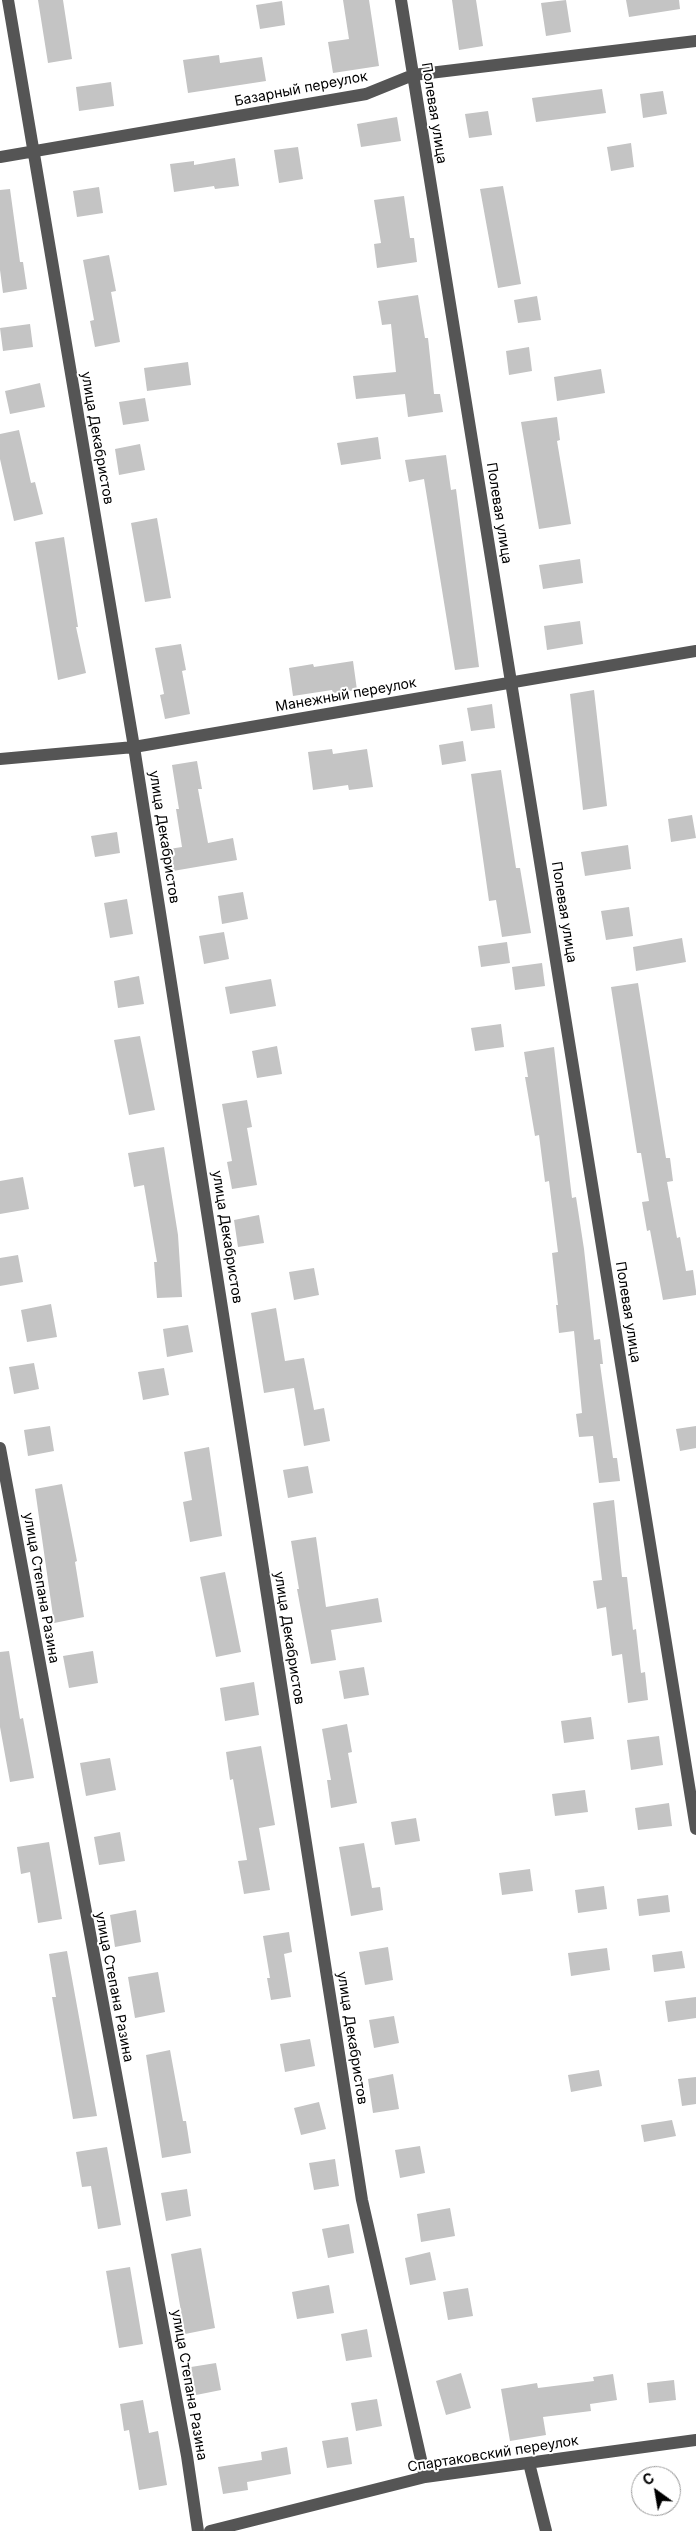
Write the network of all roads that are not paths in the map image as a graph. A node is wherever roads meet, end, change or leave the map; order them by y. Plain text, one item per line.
1 (8, 0) edge
2 (401, 0) edge
3 (696, 41) edge
4 (413, 76) junction
5 (33, 150) junction
6 (0, 157) edge
7 (696, 651) edge
8 (511, 682) junction
9 (134, 747) junction
10 (0, 759) edge
11 (0, 1448) edge
12 (696, 1830) edge
13 (696, 2440) edge
14 (529, 2464) junction
15 (426, 2477) junction
16 (198, 2531) edge
17 (210, 2531) edge
18 (546, 2531) edge

1 - 5 street, улица Декабристов
2 - 4 street, Полевая улица
3 - 4 street, Базарный переулок
4 - 5 street, Базарный переулок
4 - 8 street, Полевая улица
5 - 6 street, Базарный переулок
5 - 9 street, улица Декабристов
7 - 8 street, Манежный переулок
8 - 9 street, Манежный переулок
8 - 12 street, Полевая улица
9 - 10 street, Манежный переулок
9 - 15 street, улица Декабристов
11 - 16 street, улица Степана Разина
13 - 14 street, Спартаковский переулок
14 - 15 street, Спартаковский переулок
14 - 18 street
15 - 17 street, Спартаковский переулок

